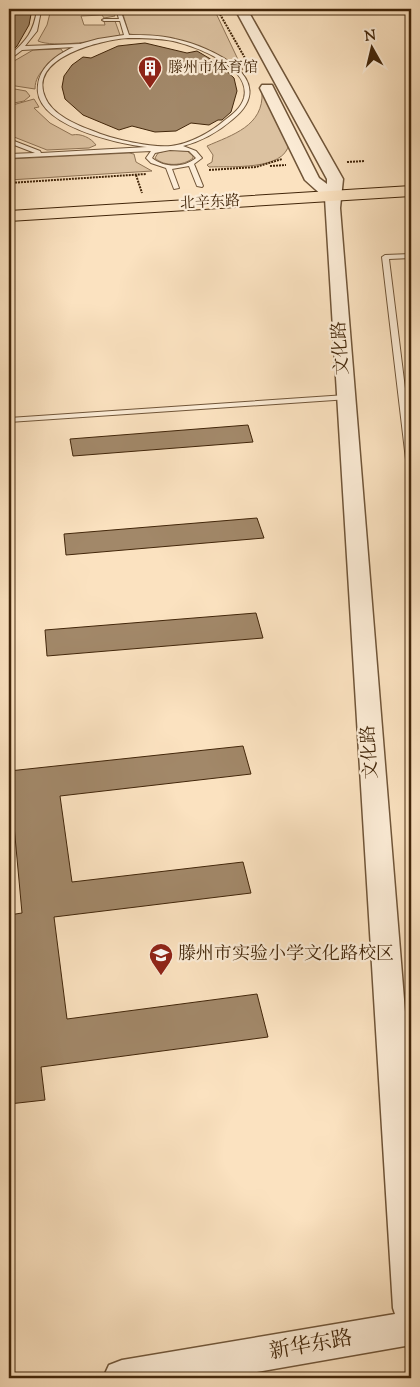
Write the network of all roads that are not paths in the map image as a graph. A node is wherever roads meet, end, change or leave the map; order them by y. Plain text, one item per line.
1 (73, 9) edge
2 (118, 9) edge
3 (227, 9) edge
4 (241, 9) edge
5 (39, 10) edge
6 (104, 20) dead end
7 (120, 20) junction
8 (127, 37) junction
9 (84, 45) junction
10 (22, 48) junction
11 (9, 58) edge
12 (253, 60) dead end
13 (262, 78) dead end
14 (9, 141) edge
15 (193, 143) junction
16 (170, 148) junction
17 (117, 150) junction
18 (196, 152) junction
19 (44, 154) junction
20 (9, 156) edge
21 (149, 158) junction
22 (191, 164) junction
23 (168, 166) junction
24 (354, 178) dead end
25 (294, 181) dead end
26 (219, 185) dead end
27 (327, 185) junction
28 (200, 186) junction
29 (176, 188) junction
30 (159, 189) dead end
31 (411, 191) edge
32 (9, 216) edge
33 (411, 256) edge
34 (346, 397) junction
35 (9, 420) edge
36 (408, 421) edge
37 (411, 468) edge
38 (411, 1308) edge
39 (411, 1328) edge
40 (122, 1378) edge

1 - 5 lane
2 - 7 lane
3 - 12 street
4 - 27 street, 文化路
5 - 10 lane
6 - 7 lane
7 - 8 lane
8 - 9 lane
8 - 15 lane
9 - 10 lane
9 - 16 lane
10 - 11 lane
13 - 27 street, 文化路
14 - 19 lane
15 - 16 lane
15 - 18 lane
16 - 17 lane
16 - 18 lane
16 - 21 lane
17 - 19 lane
17 - 21 lane
18 - 22 lane
19 - 20 lane
21 - 23 lane
22 - 23 lane
22 - 28 lane
23 - 29 lane
24 - 27 main road, 北辛东路
25 - 27 main road, 北辛东路
26 - 28 main road, 北辛东路
27 - 31 main road, 北辛东路
27 - 32 main road, 北辛东路
27 - 34 street, 文化路
28 - 29 main road, 北辛东路
29 - 30 main road, 北辛东路
33 - 36 lane
34 - 35 lane
34 - 38 street, 文化路
36 - 37 lane
39 - 40 street, 新华东路

